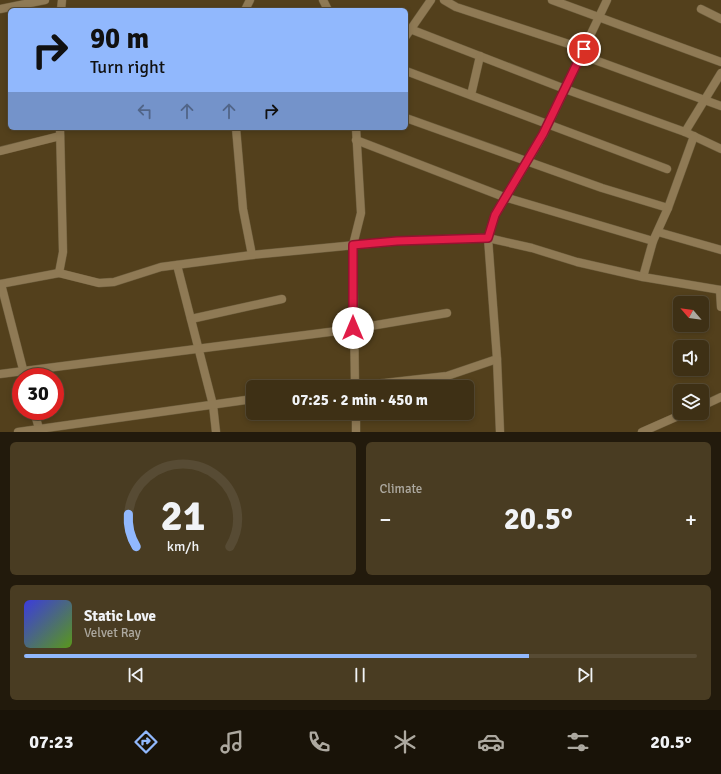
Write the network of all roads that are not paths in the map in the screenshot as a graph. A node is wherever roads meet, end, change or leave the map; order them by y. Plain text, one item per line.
1 (45, 0) edge
2 (431, 0) edge
3 (444, 0) edge
4 (552, 0) edge
5 (607, 0) edge
6 (0, 9) edge
7 (701, 9) dead end
8 (599, 18) junction
9 (721, 19) edge
10 (408, 32) edge
11 (582, 52) junction
12 (480, 56) junction
13 (721, 62) edge
14 (408, 72) edge
15 (721, 73) edge
16 (565, 89) junction
17 (471, 95) junction
18 (705, 99) junction
19 (721, 106) edge
20 (408, 119) edge
21 (548, 125) junction
22 (236, 130) edge
23 (356, 130) edge
24 (60, 132) edge
25 (685, 132) junction
26 (694, 136) junction
27 (356, 140) junction
28 (721, 149) edge
29 (0, 151) edge
30 (526, 162) junction
31 (667, 169) dead end
32 (504, 197) junction
33 (668, 208) junction
34 (658, 232) junction
35 (488, 238) junction
36 (653, 241) junction
37 (353, 245) junction
38 (721, 250) edge
39 (252, 255) junction
40 (177, 265) junction
41 (59, 273) junction
42 (643, 277) junction
43 (0, 284) edge
44 (720, 290) edge
45 (282, 299) dead end
46 (721, 307) edge
47 (447, 313) dead end
48 (191, 319) junction
49 (353, 328) junction
50 (198, 348) junction
51 (497, 359) junction
52 (22, 368) edge
53 (64, 368) edge
54 (0, 374) edge
55 (12, 374) edge
56 (353, 380) edge
57 (413, 380) edge
58 (721, 397) edge
59 (246, 400) edge
60 (709, 403) edge
61 (213, 405) junction
62 (673, 418) edge
63 (37, 420) edge
64 (356, 420) edge
65 (40, 431) edge
66 (18, 432) edge
67 (216, 432) edge
68 (356, 432) edge
69 (500, 432) edge
70 (642, 432) edge

1 - 6 street
2 - 10 street
3 - 11 street
4 - 8 street
5 - 8 street
7 - 9 street
8 - 11 street
8 - 13 street
10 - 12 street
11 - 16 street
11 - 18 street
12 - 16 street
12 - 17 street
14 - 17 street
15 - 18 street
16 - 21 street
16 - 25 street
17 - 21 street
18 - 19 street
18 - 25 street
20 - 30 street
21 - 30 street
21 - 31 street
22 - 39 street
23 - 27 street
24 - 29 street
24 - 41 street
25 - 26 street
26 - 28 street
26 - 33 street
27 - 32 street
27 - 37 street
30 - 32 street
30 - 33 street
32 - 35 street
32 - 36 street
33 - 34 street
34 - 36 street
34 - 38 street
35 - 37 street
35 - 42 street
35 - 51 street
36 - 42 street
37 - 39 street
37 - 49 street
39 - 40 street
40 - 41 street
40 - 48 street
41 - 43 street
42 - 44 street
43 - 52 street
44 - 46 street
45 - 48 street
47 - 49 street
48 - 50 street
49 - 50 street
49 - 56 street
50 - 53 street
50 - 61 street
51 - 57 street
51 - 69 street
54 - 55 street
58 - 60 street
59 - 61 street
61 - 65 street
61 - 67 street
62 - 70 street
63 - 65 street
64 - 68 street
65 - 66 street

